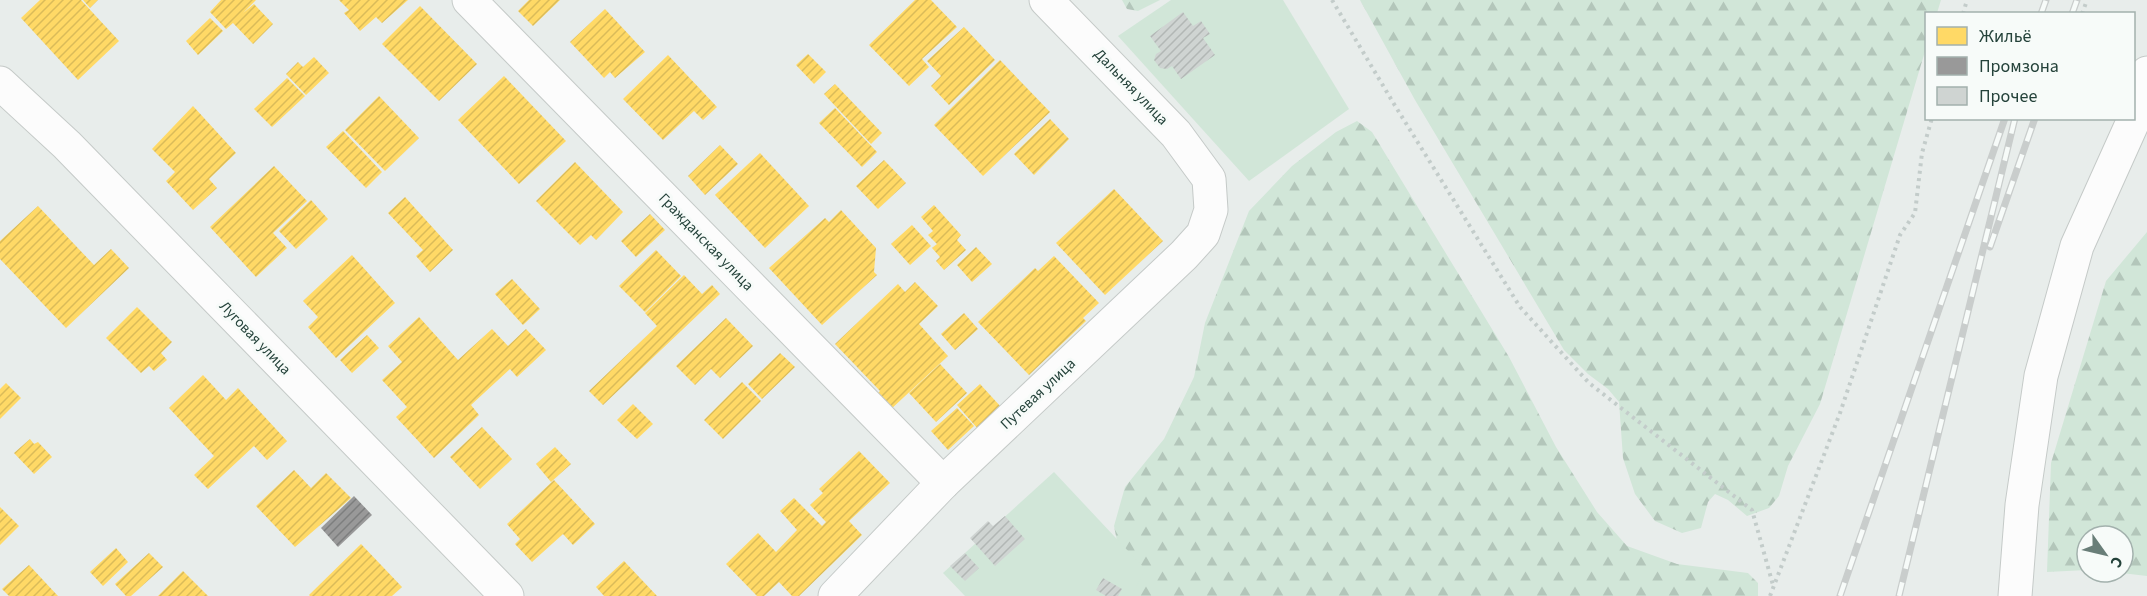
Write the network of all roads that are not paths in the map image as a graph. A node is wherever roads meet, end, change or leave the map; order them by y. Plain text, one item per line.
1 (469, 0) edge
2 (1046, 0) edge
3 (2147, 73) edge
4 (0, 83) edge
5 (2135, 117) edge
6 (2134, 120) edge
7 (1209, 178) joint
8 (943, 483) junction
9 (507, 596) edge
10 (835, 596) edge
11 (2015, 596) edge

1 - 8 street, Гражданская улица
2 - 7 street, Дальняя улица
3 - 5 street
4 - 9 street, Луговая улица
6 - 11 street
7 - 8 street, Путевая улица
8 - 10 street, Путевая улица

